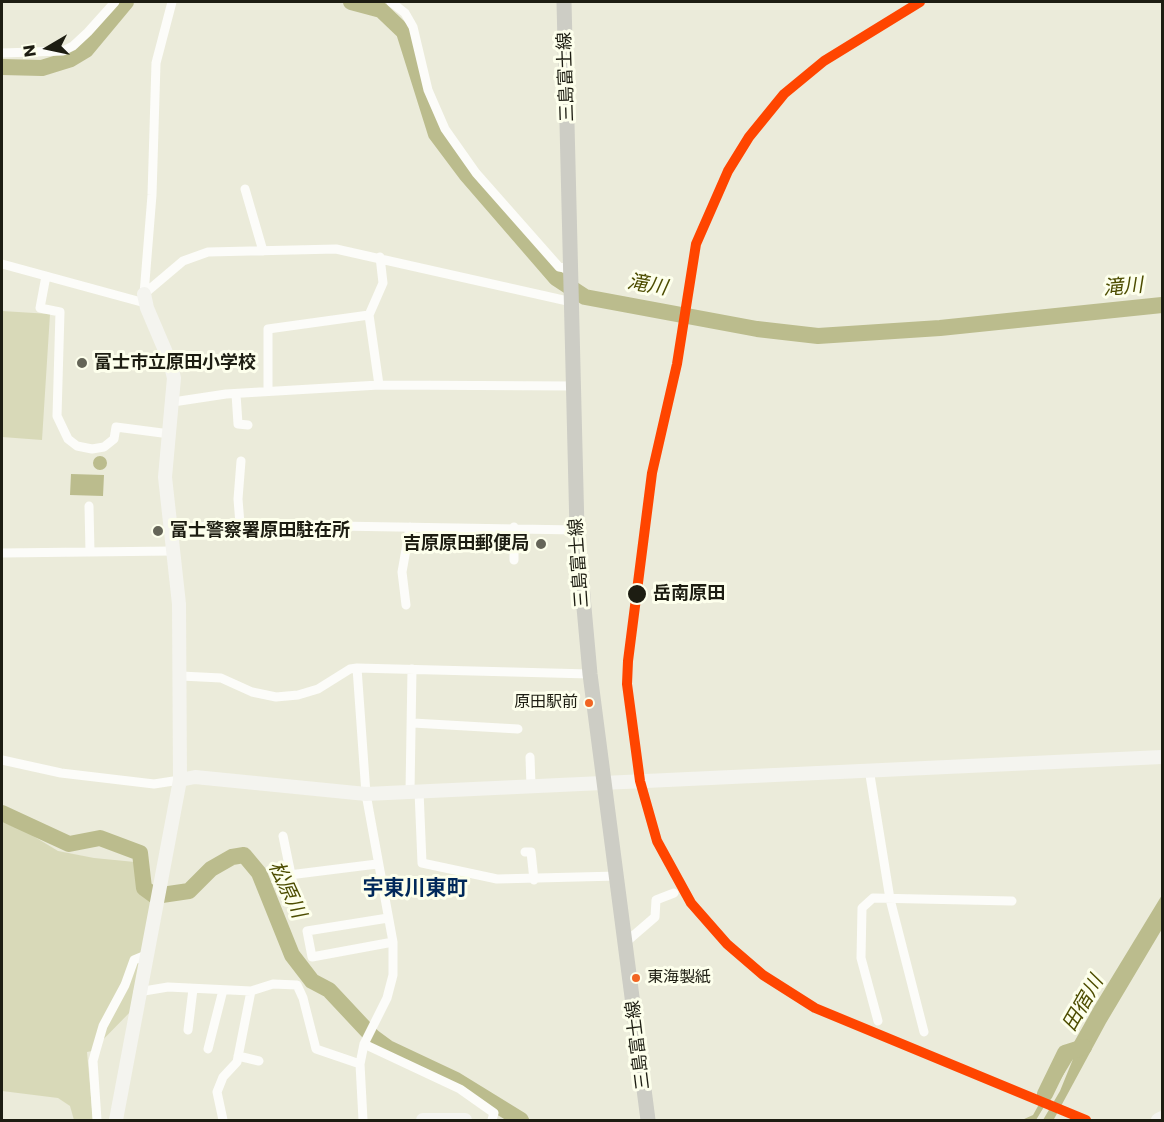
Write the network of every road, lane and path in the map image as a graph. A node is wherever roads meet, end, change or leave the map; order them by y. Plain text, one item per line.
1 (115, 2) edge
2 (172, 2) edge
3 (391, 2) edge
4 (564, 2) edge
5 (2, 53) edge
6 (245, 189) dead end
7 (263, 251) junction
8 (380, 257) junction
9 (2, 264) edge
10 (571, 275) junction
11 (46, 276) junction
12 (145, 298) junction
13 (572, 300) junction
14 (369, 315) junction
15 (379, 385) junction
16 (574, 386) junction
17 (268, 392) junction
18 (236, 394) junction
19 (173, 402) junction
20 (248, 425) dead end
21 (170, 434) junction
22 (241, 461) dead end
23 (89, 507) dead end
24 (240, 524) junction
25 (410, 527) junction
26 (513, 527) junction
27 (577, 530) junction
28 (170, 533) junction
29 (173, 551) junction
30 (90, 552) junction
31 (2, 553) edge
32 (514, 560) dead end
33 (406, 605) dead end
34 (357, 669) junction
35 (412, 669) junction
36 (590, 674) junction
37 (181, 676) junction
38 (413, 723) junction
39 (518, 729) dead end
40 (530, 757) dead end
41 (1162, 757) edge
42 (2, 760) edge
43 (870, 769) junction
44 (180, 780) junction
45 (606, 783) junction
46 (531, 786) junction
47 (414, 791) junction
48 (366, 794) junction
49 (283, 836) dead end
50 (525, 852) dead end
51 (377, 864) junction
52 (289, 875) junction
53 (618, 876) junction
54 (534, 880) junction
55 (674, 893) dead end
56 (295, 894) dead end
57 (890, 899) junction
58 (1011, 902) dead end
59 (388, 918) junction
60 (393, 942) junction
61 (626, 942) junction
62 (146, 956) junction
63 (193, 989) junction
64 (223, 990) junction
65 (251, 991) junction
66 (138, 992) junction
67 (878, 1021) dead end
68 (188, 1030) dead end
69 (924, 1032) dead end
70 (365, 1043) junction
71 (208, 1049) dead end
72 (238, 1056) junction
73 (259, 1061) dead end
74 (360, 1064) junction
75 (1162, 1118) edge
76 (97, 1120) edge
77 (116, 1120) edge
78 (223, 1120) edge
79 (363, 1120) edge
80 (423, 1120) edge
81 (465, 1120) edge
82 (492, 1120) edge
83 (648, 1120) edge
84 (1158, 1120) edge

1 - 5 street
2 - 12 street
3 - 10 street
4 - 10 main road, 三島富士線
6 - 7 street
7 - 8 street
7 - 12 street
8 - 13 street
8 - 14 street
9 - 11 street
10 - 13 main road, 三島富士線
11 - 12 street
11 - 21 street
12 - 19 street
13 - 16 main road, 三島富士線
14 - 15 street
14 - 17 street
15 - 16 street
15 - 17 street
16 - 27 main road, 三島富士線
17 - 18 street
18 - 19 street
18 - 20 street
19 - 21 street
21 - 28 street
22 - 24 street
23 - 30 street
24 - 25 street
24 - 28 street
25 - 26 street
25 - 33 street
26 - 27 street
26 - 32 street
27 - 36 main road, 三島富士線
28 - 29 street
29 - 30 street
29 - 37 street
30 - 31 street
34 - 35 street
34 - 37 street
34 - 48 street
35 - 36 street
35 - 38 street
36 - 45 main road, 三島富士線
37 - 44 street
38 - 39 street
38 - 47 street
40 - 46 street
41 - 43 street
42 - 44 street
43 - 45 street
43 - 57 street
44 - 48 street
44 - 62 street
45 - 46 street
45 - 53 main road, 三島富士線
46 - 47 street
47 - 48 street
47 - 54 street
48 - 51 street
49 - 52 street
50 - 54 street
51 - 52 street
51 - 59 street
52 - 56 street
53 - 54 street
53 - 61 main road, 三島富士線
55 - 61 street
57 - 58 street
57 - 67 street
57 - 69 street
59 - 60 street
59 - 60 street
60 - 70 street
61 - 83 main road, 三島富士線
62 - 66 street
62 - 76 street
63 - 64 street
63 - 66 street
63 - 68 street
64 - 65 street
64 - 71 street
65 - 72 street
65 - 74 street
66 - 77 street
70 - 74 street
70 - 82 street
72 - 73 street
72 - 78 street
74 - 79 street
75 - 84 street
80 - 81 street

